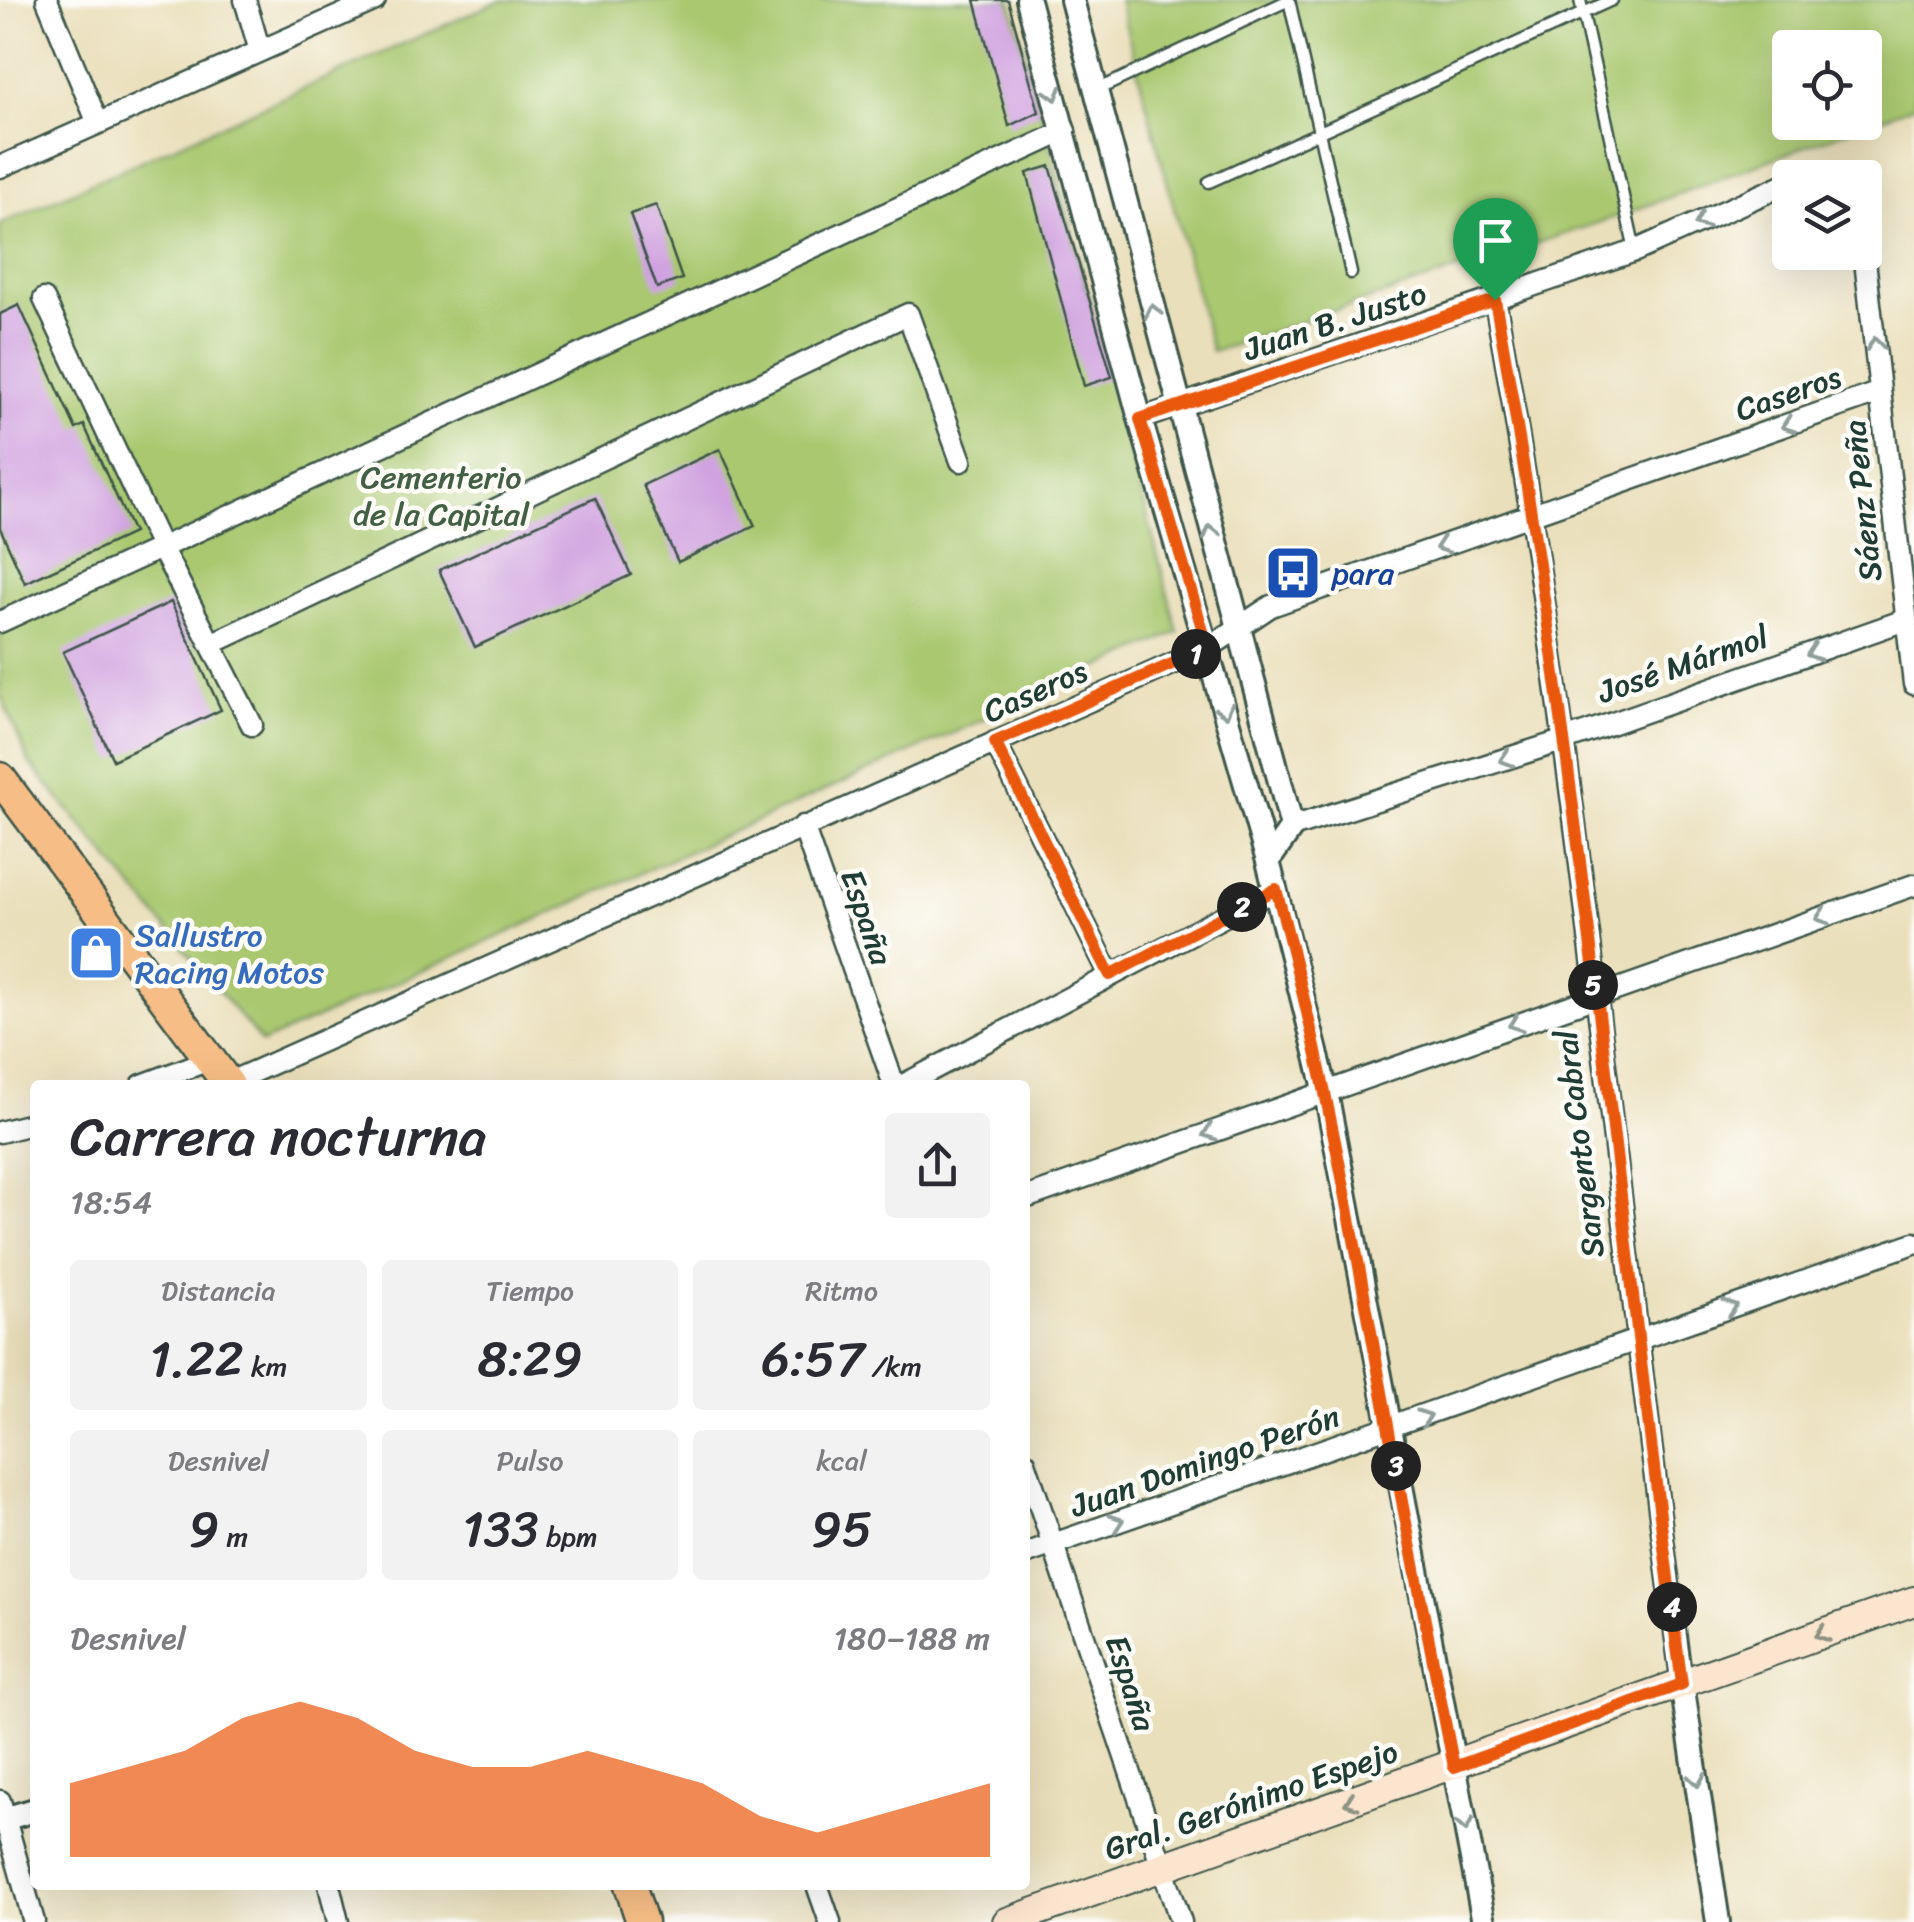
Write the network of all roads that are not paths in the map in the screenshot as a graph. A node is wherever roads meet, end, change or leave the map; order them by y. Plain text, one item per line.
1 (47, 0) edge
2 (245, 0) edge
3 (374, 0) edge
4 (1028, 0) edge
5 (1072, 0) edge
6 (1289, 0) edge
7 (1580, 0) edge
8 (1612, 0) edge
9 (1583, 14) junction
10 (260, 51) junction
11 (1096, 90) junction
12 (97, 121) junction
13 (1065, 131) junction
14 (1319, 132) junction
15 (0, 167) edge
16 (1209, 182) dead end
17 (1772, 190) edge
18 (1635, 250) junction
19 (1866, 270) edge
20 (1351, 274) dead end
21 (44, 299) dead end
22 (1495, 300) junction
23 (1880, 392) junction
24 (1177, 405) junction
25 (1140, 419) junction
26 (960, 461) dead end
27 (1534, 514) junction
28 (161, 548) junction
29 (1905, 620) junction
30 (0, 622) edge
31 (1236, 626) junction
32 (211, 644) junction
33 (1208, 648) junction
34 (1914, 684) edge
35 (252, 725) dead end
36 (1562, 741) junction
37 (995, 742) junction
38 (0, 778) edge
39 (804, 826) junction
40 (1292, 827) junction
41 (1268, 861) junction
42 (1914, 886) edge
43 (1276, 889) junction
44 (1110, 975) junction
45 (1595, 996) junction
46 (223, 1076) edge
47 (187, 1080) edge
48 (892, 1080) edge
49 (912, 1080) edge
50 (1326, 1092) junction
51 (30, 1124) edge
52 (0, 1132) edge
53 (1030, 1196) edge
54 (1914, 1244) edge
55 (1635, 1340) junction
56 (1388, 1430) junction
57 (1030, 1476) edge
58 (1054, 1544) junction
59 (1030, 1552) edge
60 (1914, 1602) edge
61 (1682, 1684) junction
62 (1454, 1767) junction
63 (30, 1810) edge
64 (2, 1813) edge
65 (1161, 1868) junction
66 (329, 1890) edge
67 (632, 1890) edge
68 (819, 1890) edge
69 (34, 1922) edge
70 (338, 1922) edge
71 (642, 1922) edge
72 (830, 1922) edge
73 (1006, 1922) edge
74 (1181, 1922) edge
75 (1484, 1922) edge
76 (1718, 1922) edge

1 - 12 street
2 - 10 street
3 - 10 street
4 -> 13 street
5 - 11 street
6 - 11 lane
6 - 14 lane
7 - 9 lane
8 - 9 lane
9 - 14 lane
9 - 18 lane
10 - 12 street
24 -> 11 street
12 - 15 street
13 - 25 street
13 - 28 street
14 - 16 lane
14 - 20 lane
17 -> 18 street, Juan B. Justo
18 - 22 street, Juan B. Justo
23 -> 19 street, Sáenz Peña
21 - 28 street
22 - 24 street, Juan B. Justo
22 - 27 street, Sargento Cabral
23 -> 27 street, Caseros
23 - 29 street, Sáenz Peña
24 - 25 street, Juan B. Justo
31 -> 24 street
25 - 33 street
26 - 32 street
27 -> 31 street, Caseros
27 - 36 street, Sargento Cabral
28 - 30 street
28 - 32 street
29 - 34 street, Sáenz Peña
29 -> 36 street, José Mármol
31 - 33 street, Caseros
31 - 40 street
32 - 35 street
33 - 37 street, Caseros
33 -> 41 street
36 -> 40 street, José Mármol
36 - 45 street, Sargento Cabral
37 - 39 street, Caseros
37 - 44 street
38 - 46 main road
39 - 46 street, Caseros
39 - 48 street, España
40 - 41 street
41 - 43 street
42 -> 45 street
43 - 44 street
43 - 50 street
44 - 49 street
45 -> 50 street
45 - 55 street, Sargento Cabral
46 - 47 street, Caseros
50 -> 53 street
50 - 56 street
51 - 52 street
55 -> 54 street, Juan Domingo Perón
56 -> 55 street, Juan Domingo Perón
55 - 61 street, Sargento Cabral
58 -> 56 street, Juan Domingo Perón
56 - 62 street
57 - 58 street, España
58 - 59 street, Juan Domingo Perón
58 - 65 street, España
60 -> 61 main road, Gral. Gerónimo Espejo
61 - 62 main road, Gral. Gerónimo Espejo
61 -> 76 street, Sargento Cabral
62 -> 65 main road, Gral. Gerónimo Espejo
62 -> 75 street
63 - 64 street
64 - 69 street
65 - 73 main road, Gral. Gerónimo Espejo
65 - 74 street, España
66 - 70 street
67 - 71 main road
68 - 72 street

